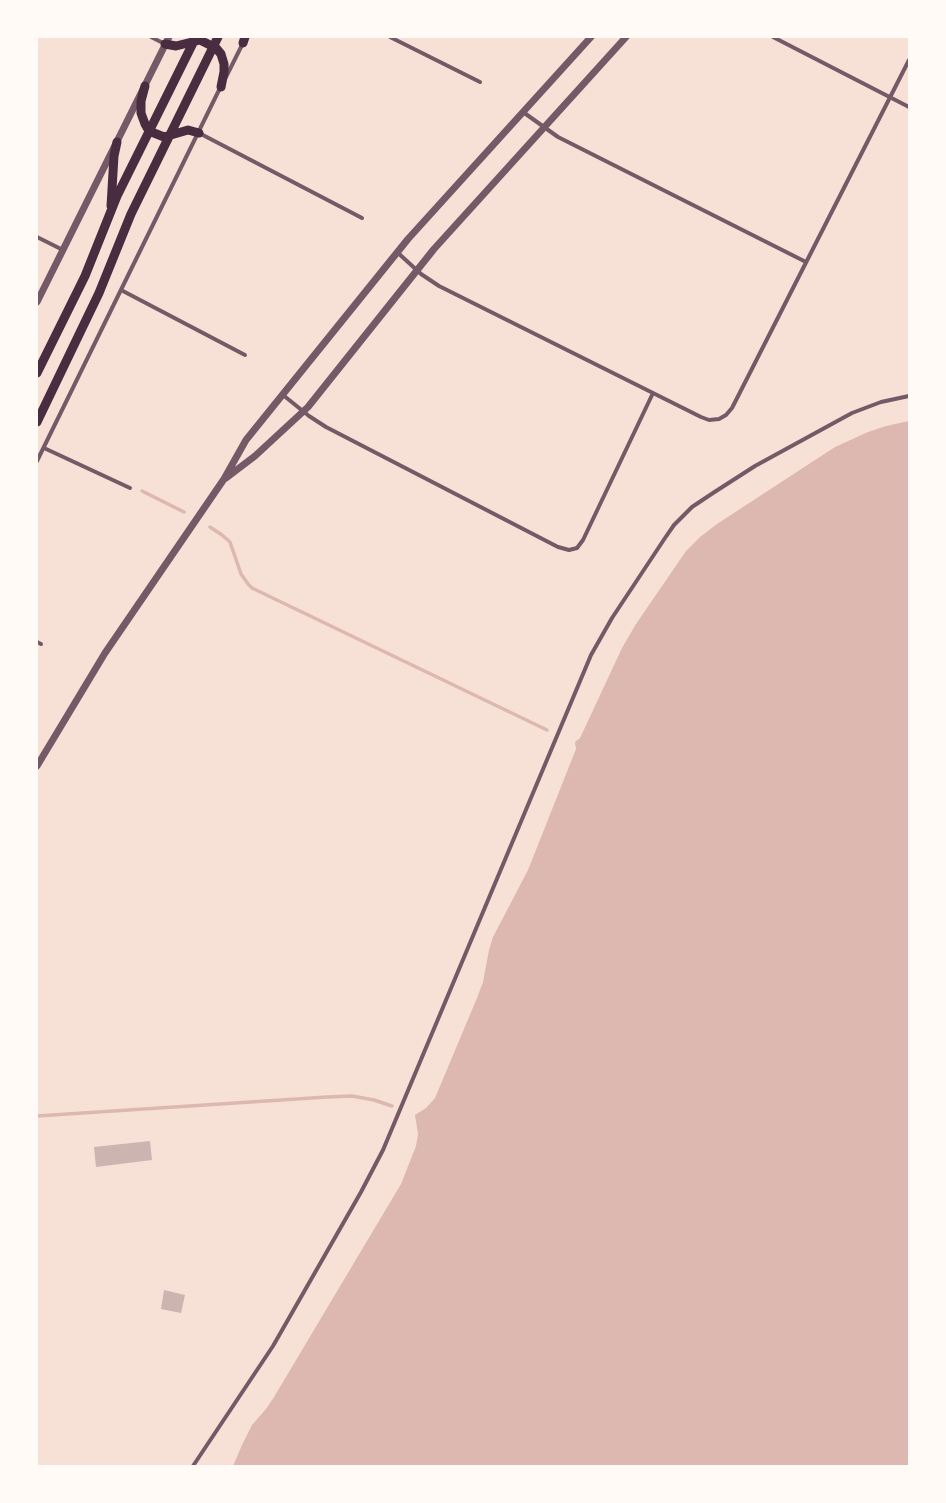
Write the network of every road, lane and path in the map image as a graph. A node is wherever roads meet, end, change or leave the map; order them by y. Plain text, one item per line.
1 (151, 37) edge
2 (218, 37) edge
3 (390, 37) edge
4 (591, 37) edge
5 (626, 37) edge
6 (774, 37) edge
7 (195, 39) edge
8 (245, 39) edge
9 (167, 41) edge
10 (214, 46) junction
11 (909, 60) edge
12 (480, 82) dead end
13 (145, 86) junction
14 (221, 87) junction
15 (890, 97) junction
16 (909, 107) edge
17 (523, 112) junction
18 (544, 128) junction
19 (149, 131) junction
20 (199, 133) junction
21 (170, 136) junction
22 (117, 142) junction
23 (110, 213) junction
24 (362, 218) dead end
25 (37, 237) edge
26 (63, 250) junction
27 (397, 252) junction
28 (806, 262) junction
29 (416, 270) junction
30 (121, 290) junction
31 (37, 302) edge
32 (245, 355) dead end
33 (37, 373) edge
34 (653, 393) junction
35 (283, 395) junction
36 (909, 396) edge
37 (303, 412) junction
38 (37, 422) edge
39 (44, 448) junction
40 (37, 461) edge
41 (224, 479) junction
42 (130, 488) dead end
43 (37, 766) edge
44 (193, 1466) edge

1 - 9 street
2 - 10 main road
3 - 12 street
4 - 17 street
5 - 18 street
6 - 15 street
7 - 9 main road
7 - 10 main road
7 - 19 main road
8 - 14 street
9 - 13 street
10 - 14 main road
10 - 21 main road
11 - 15 street
13 - 19 main road
13 - 22 street
14 - 20 street
15 - 16 street
15 - 28 street
17 - 18 street
17 - 27 street
18 - 28 street
18 - 29 street
19 - 21 main road
19 - 23 main road
20 - 21 main road
20 - 24 street
20 - 30 street
21 - 38 main road
22 - 23 main road
22 - 26 street
23 - 33 main road
25 - 26 street
26 - 31 street
27 - 29 street
27 - 35 street
28 - 34 street
29 - 34 street
29 - 37 street
30 - 32 street
30 - 39 street
34 - 37 street
35 - 37 street
35 - 41 street
36 - 44 street
37 - 41 street
39 - 40 street
39 - 42 street
41 - 43 street

